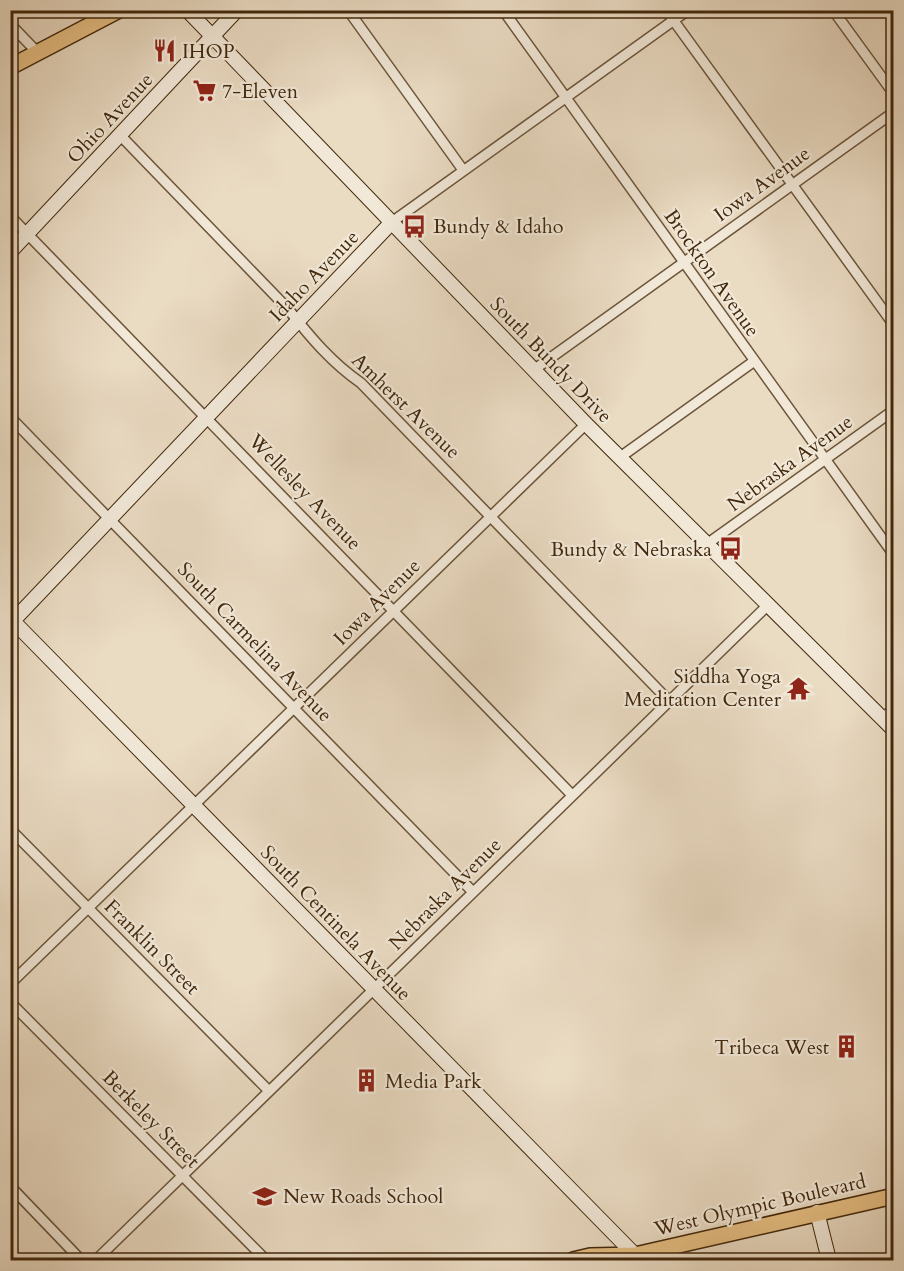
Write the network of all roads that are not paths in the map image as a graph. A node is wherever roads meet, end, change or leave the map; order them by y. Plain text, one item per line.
1 (118, 10) edge
2 (187, 10) edge
3 (237, 10) edge
4 (348, 10) edge
5 (503, 10) edge
6 (666, 10) edge
7 (688, 10) edge
8 (833, 10) edge
9 (674, 21) junction
10 (10, 24) edge
11 (213, 36) junction
12 (38, 53) junction
13 (10, 67) edge
14 (894, 94) edge
15 (565, 97) junction
16 (894, 112) edge
17 (120, 135) junction
18 (463, 170) junction
19 (793, 184) junction
20 (10, 216) edge
21 (392, 222) junction
22 (28, 234) junction
23 (10, 252) edge
24 (683, 263) junction
25 (298, 321) junction
26 (894, 325) edge
27 (753, 362) junction
28 (535, 369) junction
29 (894, 410) edge
30 (10, 417) edge
31 (208, 417) junction
32 (586, 424) junction
33 (619, 458) junction
34 (825, 460) junction
35 (491, 516) junction
36 (110, 519) junction
37 (707, 544) junction
38 (894, 555) edge
39 (768, 605) junction
40 (393, 610) junction
41 (12, 621) edge
42 (669, 701) junction
43 (294, 708) junction
44 (894, 709) edge
45 (882, 718) junction
46 (894, 730) edge
47 (572, 795) junction
48 (193, 806) junction
49 (10, 829) edge
50 (473, 892) junction
51 (88, 909) junction
52 (10, 984) edge
53 (374, 990) junction
54 (10, 1002) edge
55 (269, 1091) junction
56 (183, 1178) junction
57 (10, 1186) edge
58 (894, 1196) edge
59 (817, 1212) junction
60 (631, 1258) edge
61 (81, 1260) edge
62 (96, 1260) edge
63 (266, 1260) edge
64 (573, 1260) edge
65 (829, 1260) edge

1 - 12 main road
2 - 11 street, South Bundy Drive
3 - 11 street, Ohio Avenue
4 - 18 street
5 - 15 street, Brockton Avenue
6 - 9 street
7 - 9 street, Idaho Avenue
8 - 14 street
9 - 15 street, Idaho Avenue
9 - 19 street
10 - 12 street
11 - 17 street, Ohio Avenue
11 - 21 street, South Bundy Drive
12 - 13 main road
15 - 18 street, Idaho Avenue
15 - 24 street, Brockton Avenue
16 - 19 street, Iowa Avenue
17 - 22 street, Ohio Avenue
17 - 25 street, Amherst Avenue
18 - 21 street, Idaho Avenue
19 - 24 street, Iowa Avenue
19 - 26 street
20 - 22 street, Wellesley Avenue
21 - 25 street, Idaho Avenue
21 - 28 street, South Bundy Drive
22 - 23 street, Ohio Avenue
22 - 31 street, Wellesley Avenue
24 - 27 street, Brockton Avenue
24 - 28 street, Iowa Avenue
25 - 31 street, Idaho Avenue
25 - 35 street, Amherst Avenue
27 - 33 street
27 - 34 street, Brockton Avenue
28 - 32 street, South Bundy Drive
29 - 34 street, Nebraska Avenue
30 - 36 street, South Carmelina Avenue
31 - 36 street, Idaho Avenue
31 - 40 street, Wellesley Avenue
32 - 33 street, South Bundy Drive
32 - 35 street, Iowa Avenue
33 - 37 street, South Bundy Drive
34 - 37 street, Nebraska Avenue
34 - 38 street, Brockton Avenue
35 - 40 street, Iowa Avenue
35 - 42 street, Amherst Avenue
36 - 41 street, Idaho Avenue
36 - 43 street, South Carmelina Avenue
37 - 39 street, South Bundy Drive
39 - 42 street, Nebraska Avenue
39 - 45 street, South Bundy Drive
40 - 43 street, Iowa Avenue
40 - 47 street, Wellesley Avenue
41 - 48 street, South Centinela Avenue
42 - 47 street, Nebraska Avenue
43 - 48 street, Iowa Avenue
43 - 50 street, South Carmelina Avenue
44 - 45 street
45 - 46 street, South Bundy Drive
47 - 50 street, Nebraska Avenue
48 - 51 street, Iowa Avenue
48 - 53 street, South Centinela Avenue
49 - 51 street, Franklin Street
50 - 53 street, Nebraska Avenue
51 - 52 street, Iowa Avenue
51 - 55 street, Franklin Street
53 - 55 street, Nebraska Avenue
53 - 60 street, South Centinela Avenue
54 - 56 street, Berkeley Street
55 - 56 street, Nebraska Avenue
56 - 62 street, Nebraska Avenue
56 - 63 street, Berkeley Street
57 - 61 street
58 - 59 main road, West Olympic Boulevard
59 - 60 main road, West Olympic Boulevard
59 - 65 street
60 - 64 main road, West Olympic Boulevard

